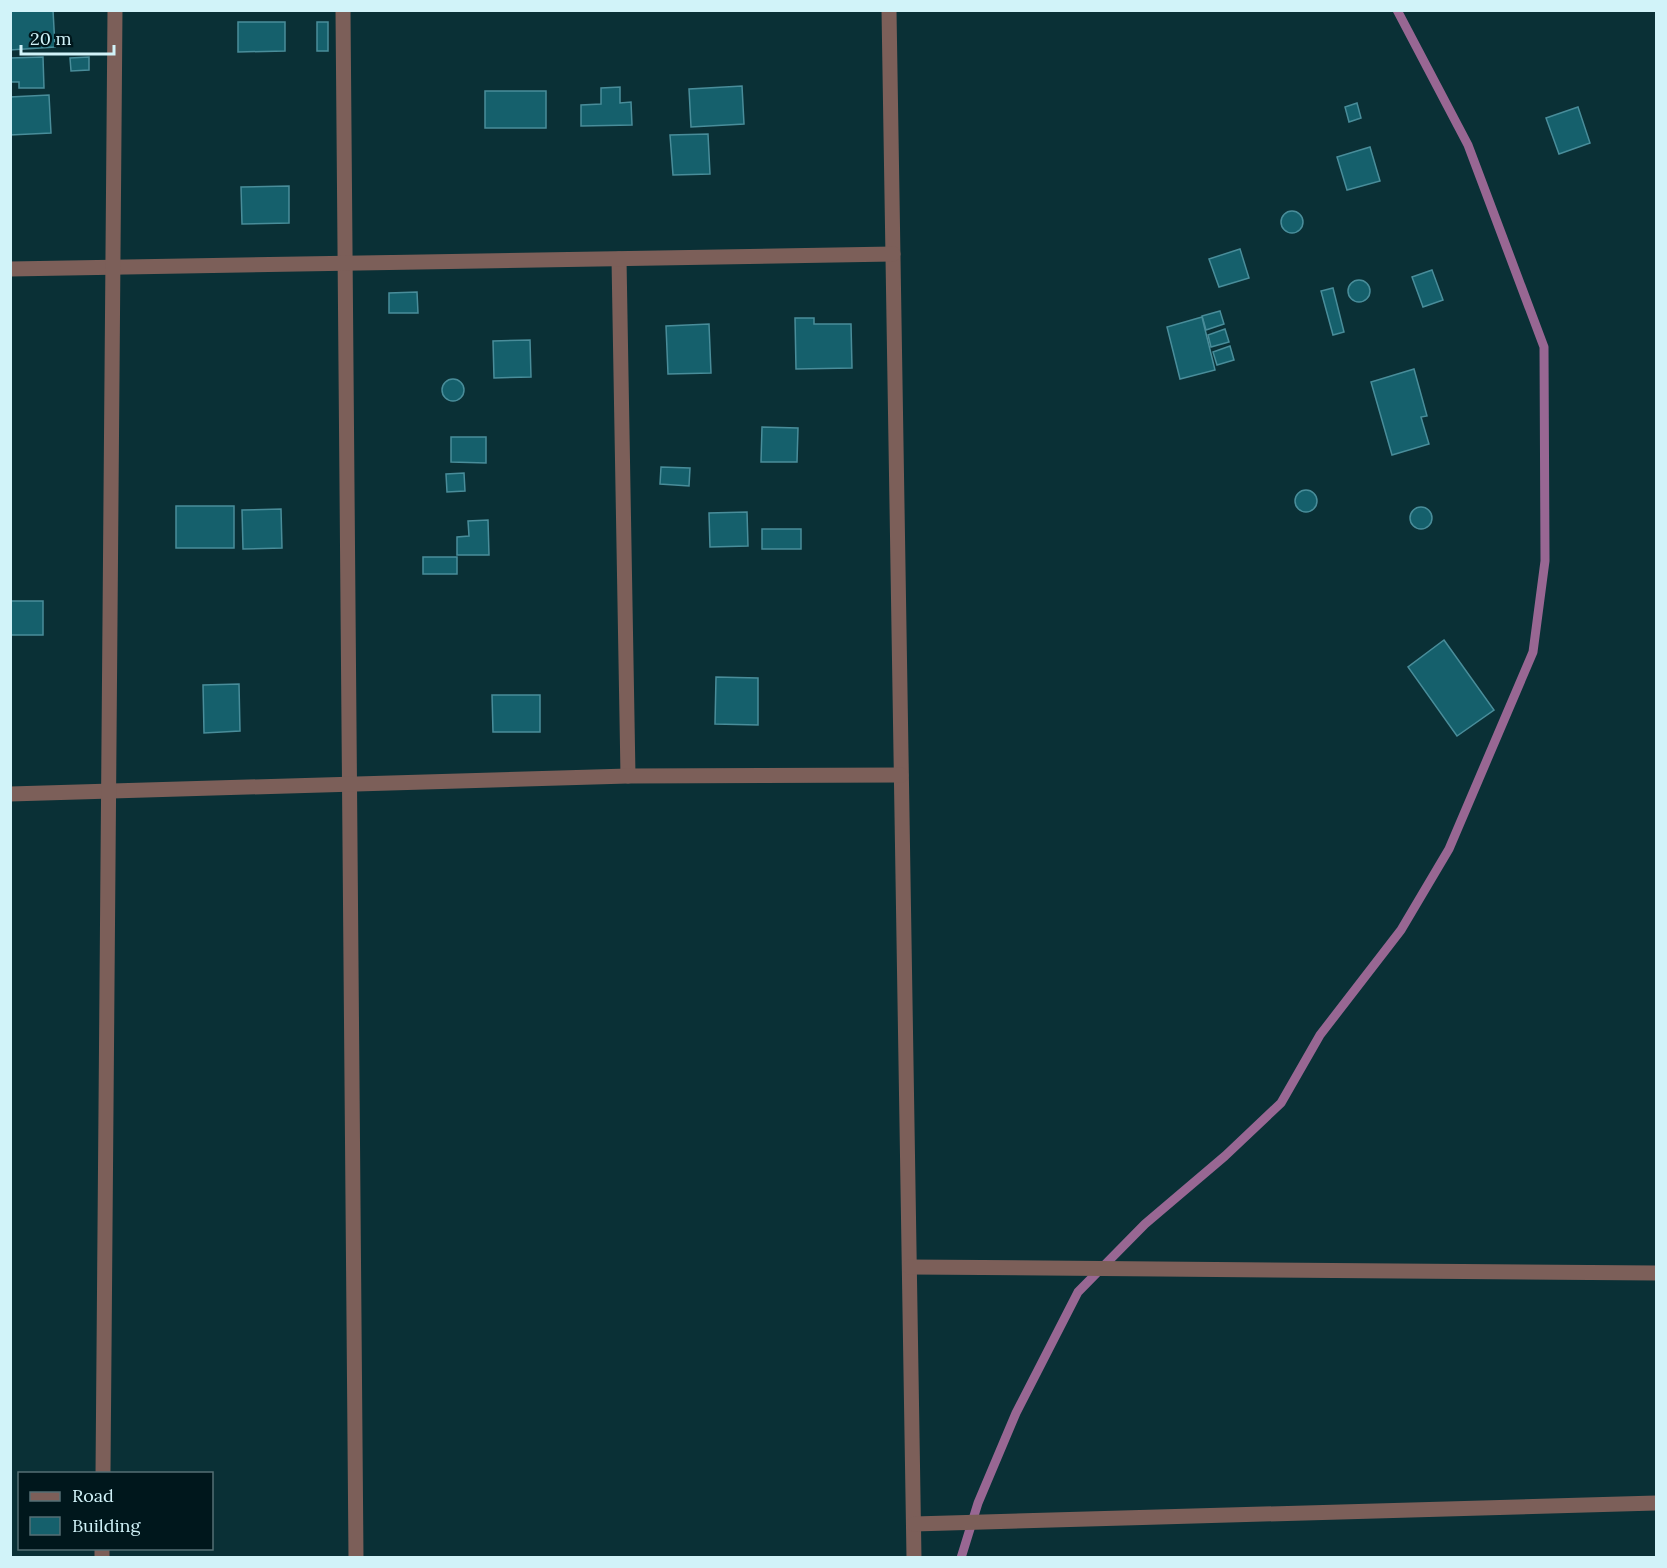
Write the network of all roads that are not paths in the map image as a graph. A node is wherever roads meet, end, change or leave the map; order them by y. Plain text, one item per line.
1 (115, 10) edge
2 (343, 10) edge
3 (888, 10) edge
4 (892, 254) junction
5 (619, 259) junction
6 (345, 264) junction
7 (113, 268) junction
8 (10, 269) edge
9 (901, 775) junction
10 (628, 776) junction
11 (349, 784) junction
12 (109, 792) junction
13 (10, 794) edge
14 (910, 1266) junction
15 (1656, 1273) edge
16 (103, 1472) edge
17 (1656, 1503) edge
18 (914, 1524) junction
19 (356, 1557) edge
20 (914, 1557) edge

1 - 7 street
2 - 6 street
3 - 4 street
4 - 5 street
4 - 9 street
5 - 6 street
5 - 10 street
6 - 7 street
6 - 11 street
7 - 8 street
7 - 12 street
9 - 10 street
9 - 14 street
10 - 11 street
11 - 12 street
11 - 19 street
12 - 13 street
12 - 16 street
14 - 15 street
14 - 18 street
17 - 18 street
18 - 20 street

